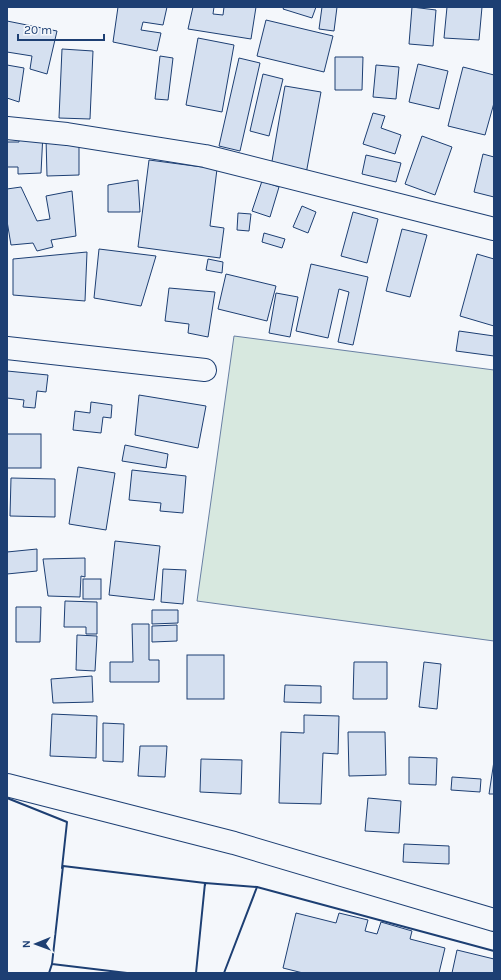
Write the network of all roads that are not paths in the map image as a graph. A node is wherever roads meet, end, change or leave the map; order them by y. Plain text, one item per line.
1 (7, 128) edge
2 (494, 229) edge
3 (7, 348) edge
4 (205, 370) dead end
5 (7, 785) edge
6 (494, 920) edge

1 - 2 street
3 - 4 street
5 - 6 street

